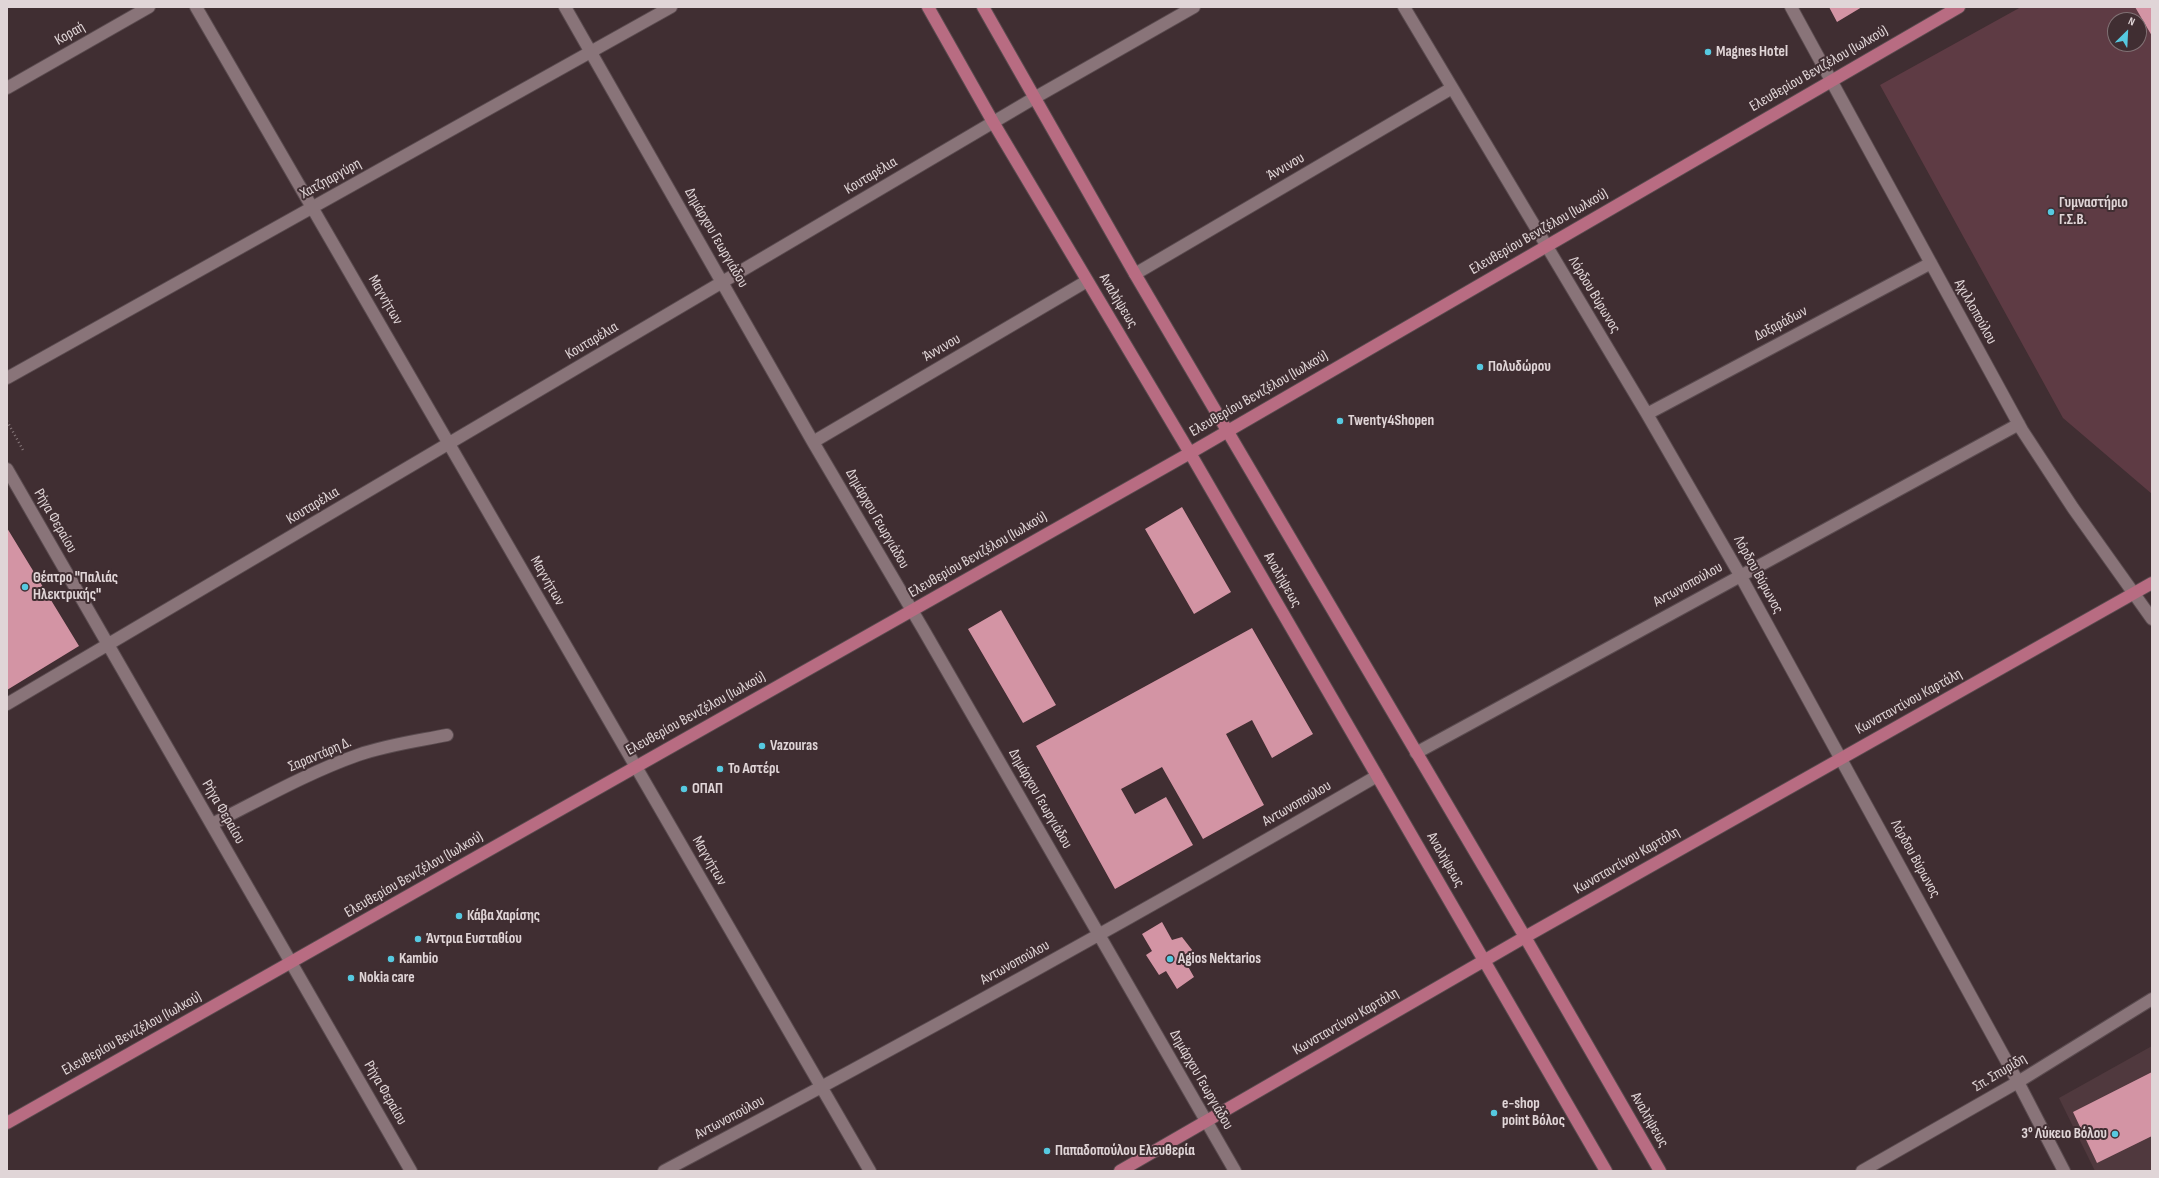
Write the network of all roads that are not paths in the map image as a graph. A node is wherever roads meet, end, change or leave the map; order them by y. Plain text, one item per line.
1 (149, 7) edge
2 (196, 7) edge
3 (565, 7) edge
4 (671, 7) edge
5 (928, 7) edge
6 (983, 7) edge
7 (1194, 7) edge
8 (1404, 7) edge
9 (1791, 7) edge
10 (1959, 7) edge
11 (591, 52) junction
12 (1830, 80) junction
13 (7, 88) edge
14 (1452, 88) junction
15 (1036, 97) junction
16 (993, 122) junction
17 (312, 208) junction
18 (1546, 247) junction
19 (1931, 263) junction
20 (1135, 274) junction
21 (1087, 281) junction
22 (722, 283) junction
23 (7, 378) edge
24 (1647, 414) junction
25 (2019, 424) junction
26 (1227, 431) junction
27 (813, 442) junction
28 (450, 444) junction
29 (1190, 453) junction
30 (7, 469) edge
31 (1740, 575) junction
32 (2152, 583) edge
33 (2134, 593) junction
34 (912, 611) junction
35 (2152, 619) edge
36 (109, 645) junction
37 (7, 704) edge
38 (447, 735) dead end
39 (1416, 753) junction
40 (1841, 758) junction
41 (636, 766) junction
42 (1377, 776) junction
43 (212, 824) junction
44 (1099, 935) junction
45 (1525, 937) junction
46 (1485, 961) junction
47 (292, 963) junction
48 (2152, 999) edge
49 (2018, 1082) junction
50 (822, 1088) junction
51 (1206, 1122) junction
52 (7, 1123) edge
53 (410, 1171) edge
54 (664, 1171) edge
55 (870, 1171) edge
56 (1120, 1171) edge
57 (1235, 1171) edge
58 (1606, 1171) edge
59 (1660, 1171) edge
60 (1862, 1171) edge
61 (2064, 1171) edge

1 - 13 street, Κοραή
2 - 17 street, Μαγνήτων
3 - 11 street, Δημάρχου Γεωργιάδου
4 - 11 street, Χατζηαργύρη
5 - 16 main road, Αναλήψεως
6 - 15 main road, Αναλήψεως
7 - 15 street, Κουταρέλια
8 - 14 street, Λόρδου Βύρωνος
9 - 12 street, Αχιλλοπούλου
10 - 12 main road, Ελευθερίου Βενιζέλου (Ιωλκού)
11 - 17 street, Χατζηαργύρη
11 - 22 street, Δημάρχου Γεωργιάδου
12 - 18 main road, Ελευθερίου Βενιζέλου (Ιωλκού)
12 - 19 street, Αχιλλοπούλου
14 - 18 street, Λόρδου Βύρωνος
14 - 20 street, Άννινου
15 - 16 street, Κουταρέλια
15 - 20 main road, Αναλήψεως
16 - 21 main road, Αναλήψεως
16 - 22 street, Κουταρέλια
17 - 23 street, Χατζηαργύρη
17 - 28 street, Μαγνήτων
18 - 24 street, Λόρδου Βύρωνος
18 - 26 main road, Ελευθερίου Βενιζέλου (Ιωλκού)
19 - 24 street, Δοξαράδων
19 - 25 street, Αχιλλοπούλου
20 - 26 main road, Αναλήψεως
21 - 27 street, Άννινου
21 - 29 main road, Αναλήψεως
22 - 27 street, Δημάρχου Γεωργιάδου
22 - 28 street, Κουταρέλια
24 - 31 street, Λόρδου Βύρωνος
25 - 31 street, Αντωνοπούλου
25 - 33 street, Αχιλλοπούλου
26 - 29 main road, Ελευθερίου Βενιζέλου (Ιωλκού)
26 - 39 main road, Αναλήψεως
27 - 34 street, Δημάρχου Γεωργιάδου
28 - 36 street, Κουταρέλια
28 - 41 street, Μαγνήτων
29 - 34 main road, Ελευθερίου Βενιζέλου (Ιωλκού)
29 - 42 main road, Αναλήψεως
30 - 36 street, Ρήγα Φεραίου
31 - 39 street, Αντωνοπούλου
31 - 40 street, Λόρδου Βύρωνος
32 - 33 main road, Κωνσταντίνου Καρτάλη
33 - 35 street, Αχιλλοπούλου
33 - 40 main road, Κωνσταντίνου Καρτάλη
34 - 41 main road, Ελευθερίου Βενιζέλου (Ιωλκού)
34 - 44 street, Δημάρχου Γεωργιάδου
36 - 37 street, Κουταρέλια
36 - 43 street, Ρήγα Φεραίου
38 - 43 street, Σαραντάρη Δ.
39 - 45 main road, Αναλήψεως
40 - 45 main road, Κωνσταντίνου Καρτάλη
40 - 49 street, Λόρδου Βύρωνος
41 - 47 main road, Ελευθερίου Βενιζέλου (Ιωλκού)
41 - 50 street, Μαγνήτων
42 - 44 street, Αντωνοπούλου
42 - 46 main road, Αναλήψεως
43 - 47 street, Ρήγα Φεραίου
44 - 50 street, Αντωνοπούλου
44 - 51 street, Δημάρχου Γεωργιάδου
45 - 46 main road, Κωνσταντίνου Καρτάλη
45 - 59 main road, Αναλήψεως
46 - 51 main road, Κωνσταντίνου Καρτάλη
46 - 58 main road, Αναλήψεως
47 - 52 main road, Ελευθερίου Βενιζέλου (Ιωλκού)
47 - 53 street, Ρήγα Φεραίου
48 - 49 street, Σπ. Σπυρίδη
49 - 60 street, Σπ. Σπυρίδη
49 - 61 street, Λόρδου Βύρωνος
50 - 54 street, Αντωνοπούλου
50 - 55 street, Μαγνήτων
51 - 56 main road, Κωνσταντίνου Καρτάλη
51 - 57 street, Δημάρχου Γεωργιάδου

